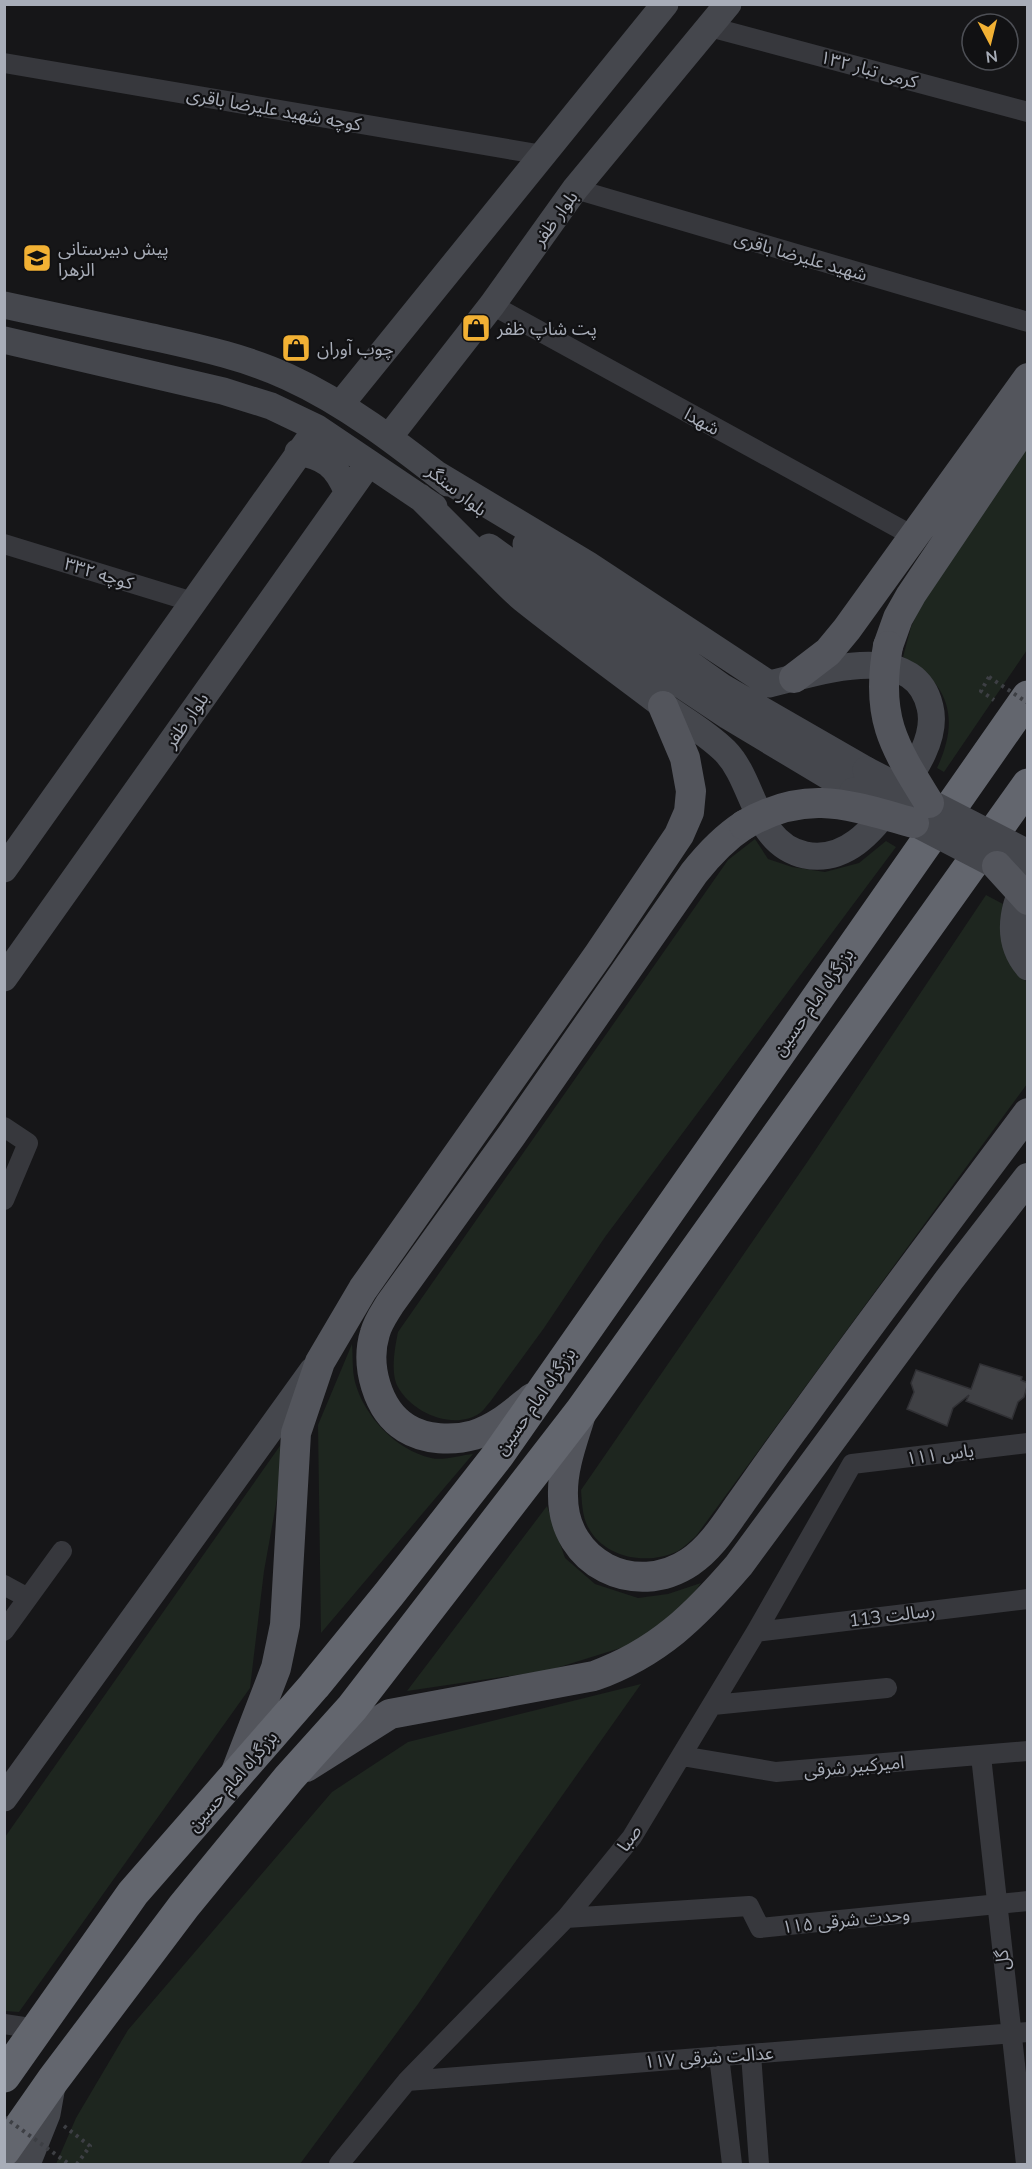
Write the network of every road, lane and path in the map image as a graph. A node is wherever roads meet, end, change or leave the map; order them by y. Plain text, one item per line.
1 (665, 4) edge
2 (728, 4) edge
3 (710, 27) junction
4 (4, 63) edge
5 (1028, 112) edge
6 (543, 155) junction
7 (575, 189) junction
8 (4, 305) edge
9 (492, 305) junction
10 (1028, 322) edge
11 (4, 340) edge
12 (364, 374) junction
13 (1028, 378) edge
14 (340, 405) junction
15 (409, 412) junction
16 (1028, 421) edge
17 (316, 428) junction
18 (389, 437) junction
19 (298, 452) junction
20 (369, 463) junction
21 (435, 472) junction
22 (347, 491) junction
23 (420, 497) junction
24 (913, 536) junction
25 (4, 544) edge
26 (193, 602) junction
27 (794, 678) junction
28 (981, 691) dead end
29 (1028, 697) edge
30 (1028, 703) edge
31 (663, 706) junction
32 (860, 781) junction
33 (1028, 785) edge
34 (922, 813) junction
35 (1015, 853) edge
36 (4, 869) edge
37 (1028, 879) edge
38 (1028, 900) edge
39 (1028, 967) edge
40 (4, 978) edge
41 (1028, 1113) edge
42 (4, 1127) edge
43 (1028, 1178) edge
44 (4, 1200) edge
45 (328, 1349) junction
46 (544, 1389) junction
47 (582, 1410) junction
48 (1028, 1443) edge
49 (852, 1464) joint
50 (62, 1551) dead end
51 (4, 1585) edge
52 (28, 1598) junction
53 (1028, 1599) edge
54 (4, 1631) edge
55 (756, 1632) junction
56 (888, 1688) dead end
57 (713, 1705) junction
58 (1028, 1751) edge
59 (682, 1756) junction
60 (981, 1756) junction
61 (289, 1778) junction
62 (232, 1781) junction
63 (9, 1782) edge
64 (1028, 1902) edge
65 (996, 1905) junction
66 (566, 1918) junction
67 (4, 2024) edge
68 (37, 2029) junction
69 (1019, 2032) edge
70 (751, 2054) junction
71 (719, 2056) junction
72 (4, 2076) edge
73 (53, 2080) junction
74 (407, 2081) junction
75 (47, 2114) junction
76 (4, 2117) edge
77 (4, 2150) edge
78 (27, 2164) edge
79 (69, 2164) edge
80 (77, 2164) edge
81 (339, 2164) edge
82 (732, 2164) edge
83 (759, 2164) edge
84 (1026, 2164) edge

1 - 6 main road
2 - 3 main road, بلوار ظفر
3 - 5 street, کرمی تبار ۱۳۲
3 - 7 main road, بلوار ظفر
4 - 6 street, کوچه شهید علیرضا باقری
6 - 12 main road
7 - 9 main road, بلوار ظفر
7 - 10 street, شهید علیرضا باقری
8 - 14 main road, بلوار سنگر
9 - 15 main road, بلوار ظفر
9 - 24 street, شهدا
11 - 17 main road, بلوار سنگر
12 - 14 main road
12 - 15 main road
13 - 24 main road
14 - 18 main road, بلوار سنگر
15 - 18 main road, بلوار ظفر
16 - 34 main road, bridge
17 - 19 main road
17 - 20 main road, بلوار سنگر
18 - 21 main road, بلوار سنگر
19 - 22 main road
19 - 26 main road
20 - 22 main road, بلوار ظفر
20 - 23 main road, بلوار سنگر
21 - 27 main road
21 - 32 main road, بلوار سنگر
22 - 40 main road, بلوار ظفر
23 - 31 main road
23 - 32 main road, بلوار سنگر
24 - 27 main road
25 - 26 street, کوچه ۳۳۲
26 - 36 main road
27 - 31 main road
28 - 30 path, bridge
29 - 46 highway, بزرگراه امام حسین
31 - 45 main road
32 - 34 main road, bridge
33 - 47 highway
34 - 35 main road, bridge
34 - 46 main road, bridge
35 - 37 main road, bridge
35 - 38 main road, bridge
37 - 39 main road
41 - 47 main road
42 - 44 street
43 - 61 main road
45 - 62 main road
45 - 63 main road
46 - 62 highway, بزرگراه امام حسین
47 - 61 highway
48 - 49 street, یاس ۱۱۱
49 - 55 street, صبا
50 - 52 street
51 - 52 street
52 - 54 street
53 - 55 street, رسالت 113
55 - 57 street, صبا
56 - 57 street
57 - 59 street, صبا
58 - 60 street, امیرکبیر شرقی
59 - 60 street, امیرکبیر شرقی
59 - 66 street, صبا
60 - 65 street, گل
61 - 73 highway
62 - 68 highway, بزرگراه امام حسین
64 - 65 street
65 - 66 street, ۱۱۵ وحدت شرقی
65 - 69 street, گل
66 - 74 street, صبا
67 - 68 street
68 - 72 highway, بزرگراه امام حسین
69 - 70 street, ۱۱۷ عدالت شرقی
69 - 84 street, گل
70 - 71 street, ۱۱۷ عدالت شرقی
70 - 83 street
71 - 74 street, ۱۱۷ عدالت شرقی
71 - 82 street
73 - 75 main road
73 - 77 highway
74 - 81 street, صبا
75 - 78 main road
75 - 80 path
76 - 79 path, bridge

